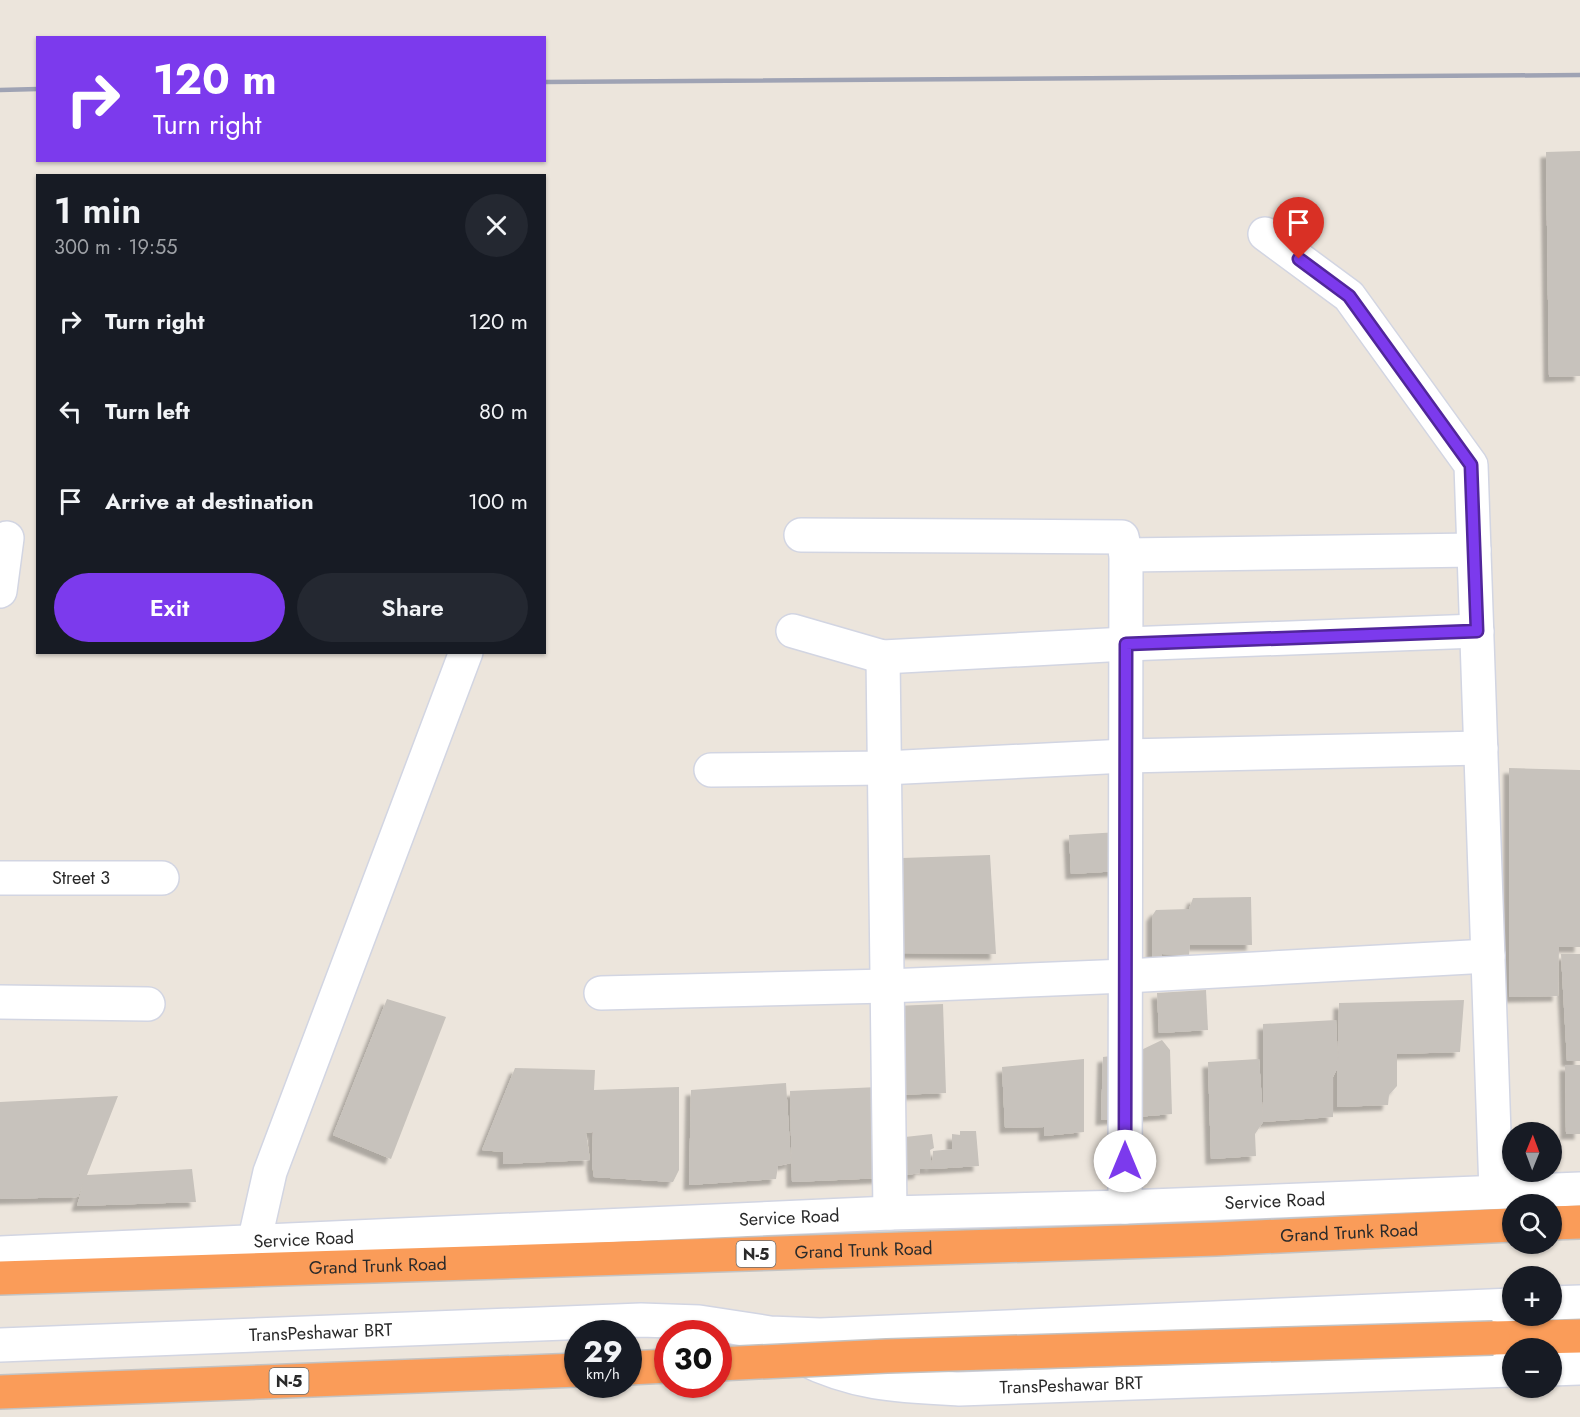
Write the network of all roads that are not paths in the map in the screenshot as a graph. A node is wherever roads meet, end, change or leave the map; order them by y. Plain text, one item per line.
1 (1265, 234) dead end
2 (801, 535) dead end
3 (7, 538) dead end
4 (1474, 550) junction
5 (1126, 555) junction
6 (0, 591) edge
7 (794, 631) dead end
8 (1477, 631) junction
9 (1126, 644) junction
10 (465, 654) edge
11 (883, 657) junction
12 (1481, 748) junction
13 (1126, 756) junction
14 (884, 768) junction
15 (711, 770) dead end
16 (0, 878) edge
17 (162, 878) dead end
18 (1488, 956) junction
19 (1126, 976) junction
20 (887, 986) junction
21 (601, 993) dead end
22 (0, 1002) edge
23 (148, 1004) dead end
24 (1580, 1189) edge
25 (1496, 1192) junction
26 (1125, 1207) junction
27 (890, 1213) junction
28 (1580, 1222) edge
29 (1562, 1223) edge
30 (1502, 1225) edge
31 (254, 1243) junction
32 (0, 1253) edge
33 (0, 1278) edge
34 (1580, 1302) edge
35 (1562, 1303) edge
36 (1502, 1305) edge
37 (642, 1320) edge
38 (642, 1320) edge
39 (564, 1323) edge
40 (1580, 1336) edge
41 (0, 1345) edge
42 (732, 1363) edge
43 (1580, 1368) edge
44 (1562, 1369) edge
45 (1502, 1370) edge
46 (564, 1371) edge
47 (0, 1392) edge

1 - 4 street
2 - 5 street
3 - 6 street
4 - 5 street
4 - 8 street
5 - 9 street
7 - 11 street
8 - 9 street
8 - 12 street
9 - 11 street
9 - 13 street
10 - 31 street
11 - 14 street
12 - 13 street
12 - 18 street
13 - 14 street
13 - 19 street
14 - 15 street
14 - 20 street
16 - 17 street, Street 3
18 - 19 street
18 - 25 street
19 - 20 street
19 - 26 street
20 - 21 street
20 - 27 street
22 - 23 street
24 - 25 street, Service Road
25 - 26 street, Service Road
26 - 27 street, Service Road
27 - 31 street, Service Road
28 - 29 highway
30 - 33 highway, Grand Trunk Road / N-5
31 - 32 street, Service Road
34 - 35 street
36 - 37 street, TransPeshawar BRT
38 - 45 street, TransPeshawar BRT
39 - 41 street, TransPeshawar BRT
40 - 42 highway, bridge
43 - 44 street
46 - 47 highway, N-5

